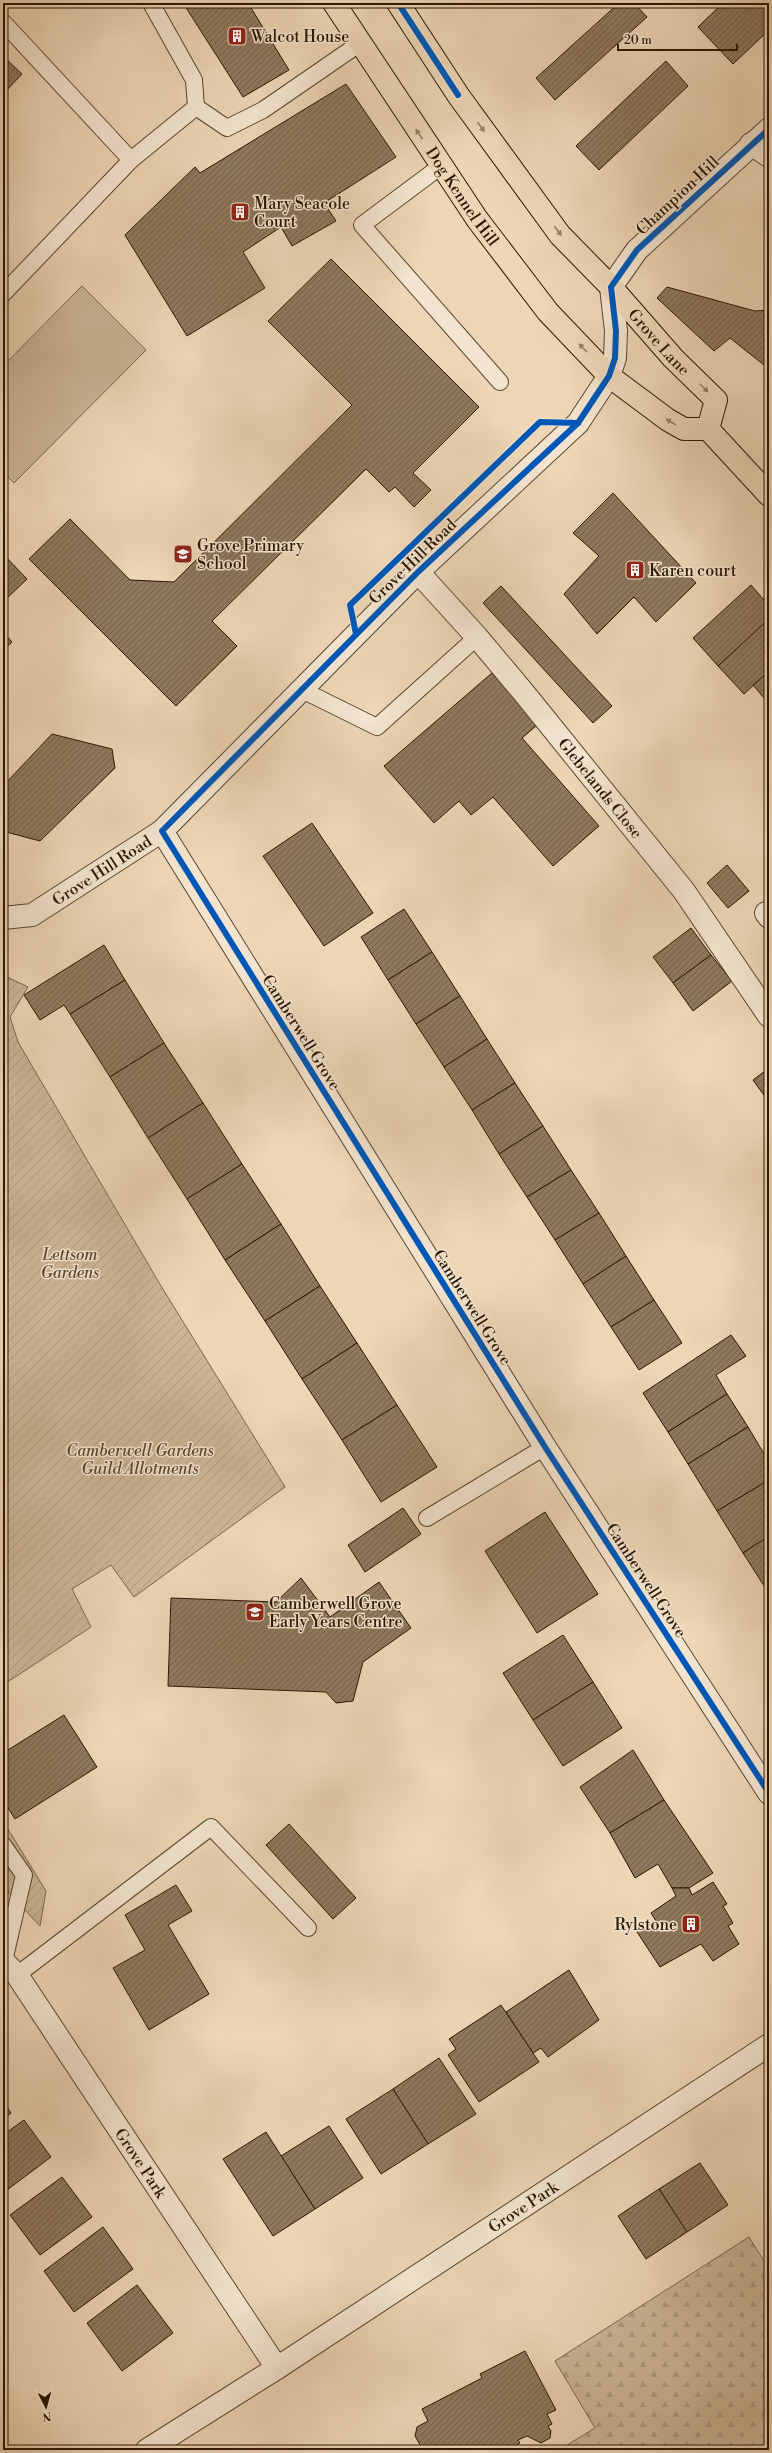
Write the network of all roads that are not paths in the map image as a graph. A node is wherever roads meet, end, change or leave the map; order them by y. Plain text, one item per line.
1 (151, 3) edge
2 (334, 3) edge
3 (398, 3) edge
4 (3, 22) edge
5 (359, 44) junction
6 (196, 107) junction
7 (769, 129) edge
8 (752, 144) junction
9 (769, 156) edge
10 (131, 160) junction
11 (441, 166) junction
12 (611, 287) junction
13 (3, 294) edge
14 (610, 376) junction
15 (500, 382) dead end
16 (708, 429) junction
17 (769, 495) edge
18 (418, 572) junction
19 (477, 637) junction
20 (300, 689) junction
21 (162, 830) junction
22 (3, 918) edge
23 (769, 1016) edge
24 (545, 1447) junction
25 (427, 1518) dead end
26 (767, 1784) edge
27 (3, 1845) edge
28 (308, 1928) dead end
29 (8, 1965) edge
30 (769, 2045) edge
31 (277, 2368) junction
32 (147, 2450) edge

1 - 6 lane
2 - 5 main road, Dog Kennel Hill
3 -> 12 main road
4 - 10 lane
5 - 6 lane
11 -> 5 main road, Dog Kennel Hill
6 - 10 lane
7 - 8 street, Champion Hill
8 - 9 street
8 - 12 street, Champion Hill
10 - 13 lane
14 -> 11 main road, Dog Kennel Hill
11 - 15 lane
12 - 14 street, Grove Lane
12 -> 16 main road, Grove Lane
16 -> 14 main road
14 - 18 street, Grove Hill Road
16 - 17 main road
18 - 19 street, Glebelands Close
18 - 20 street, Grove Hill Road
19 - 20 lane
19 - 23 street, Glebelands Close
20 - 21 street, Grove Hill Road
21 - 22 street, Grove Hill Road
21 - 24 street, Camberwell Grove
24 - 25 lane
24 - 26 street, Camberwell Grove
27 - 29 lane
28 - 29 lane
29 - 31 street, Grove Park
30 - 31 street, Grove Park
31 - 32 street, Grove Park

